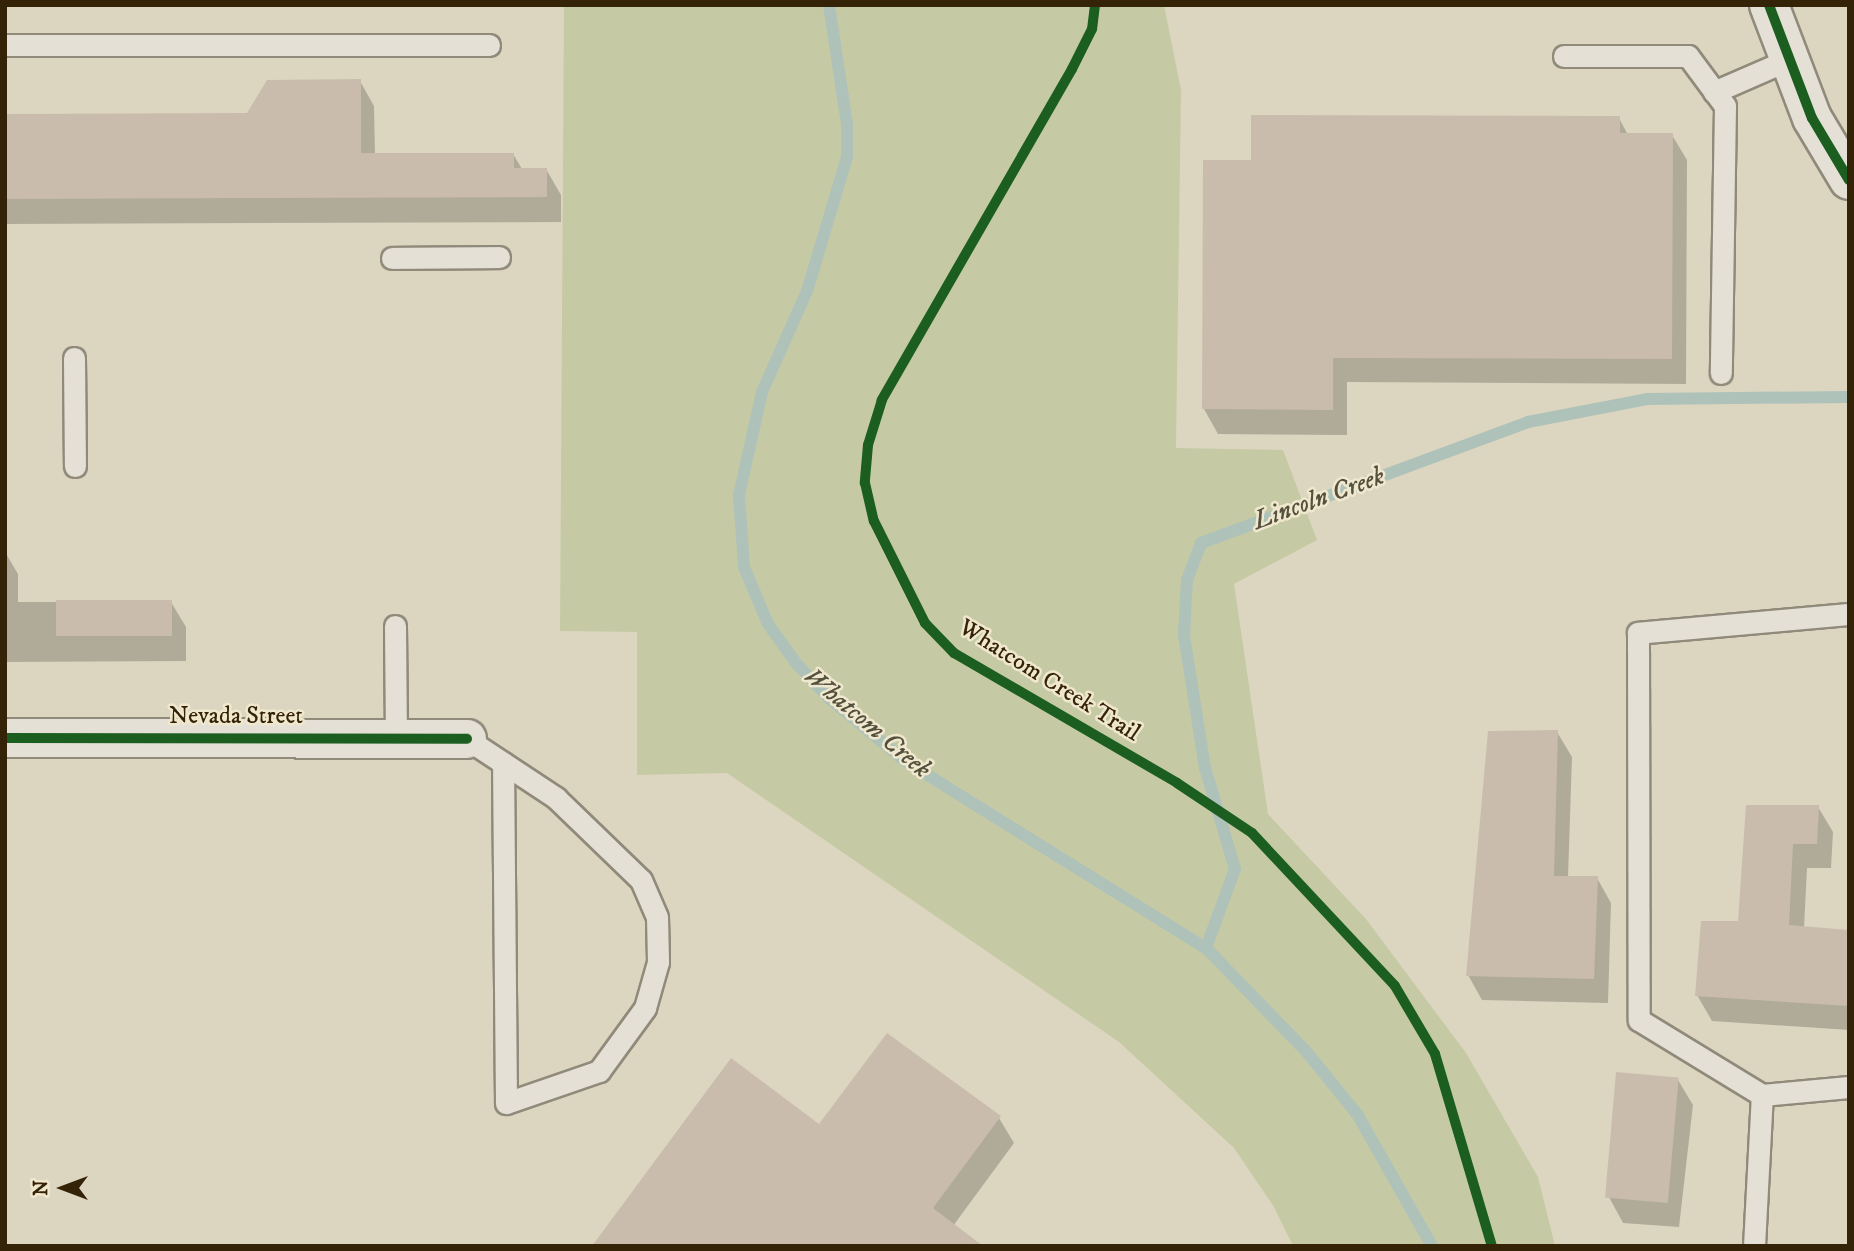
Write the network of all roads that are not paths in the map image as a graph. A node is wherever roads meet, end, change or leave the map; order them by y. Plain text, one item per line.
1 (1769, 5) edge
2 (5, 45) edge
3 (489, 45) dead end
4 (1564, 56) dead end
5 (1790, 59) junction
6 (1714, 92) junction
7 (1849, 180) edge
8 (499, 257) dead end
9 (393, 258) dead end
10 (74, 358) dead end
11 (1721, 373) dead end
12 (75, 466) dead end
13 (1849, 614) edge
14 (395, 626) dead end
15 (5, 738) edge
16 (396, 739) junction
17 (467, 739) joint
18 (503, 763) junction
19 (1849, 1087) edge
20 (1762, 1095) junction
21 (1754, 1246) edge

1 - 5 street
2 - 3 lane
4 - 6 lane
5 - 6 lane
5 - 7 street
6 - 11 lane
8 - 9 lane
10 - 12 lane
13 - 20 lane
14 - 16 lane
15 - 16 street, Nevada Street
16 - 17 street, Nevada Street
17 - 18 lane
18 - 18 lane
19 - 20 lane
20 - 21 lane

